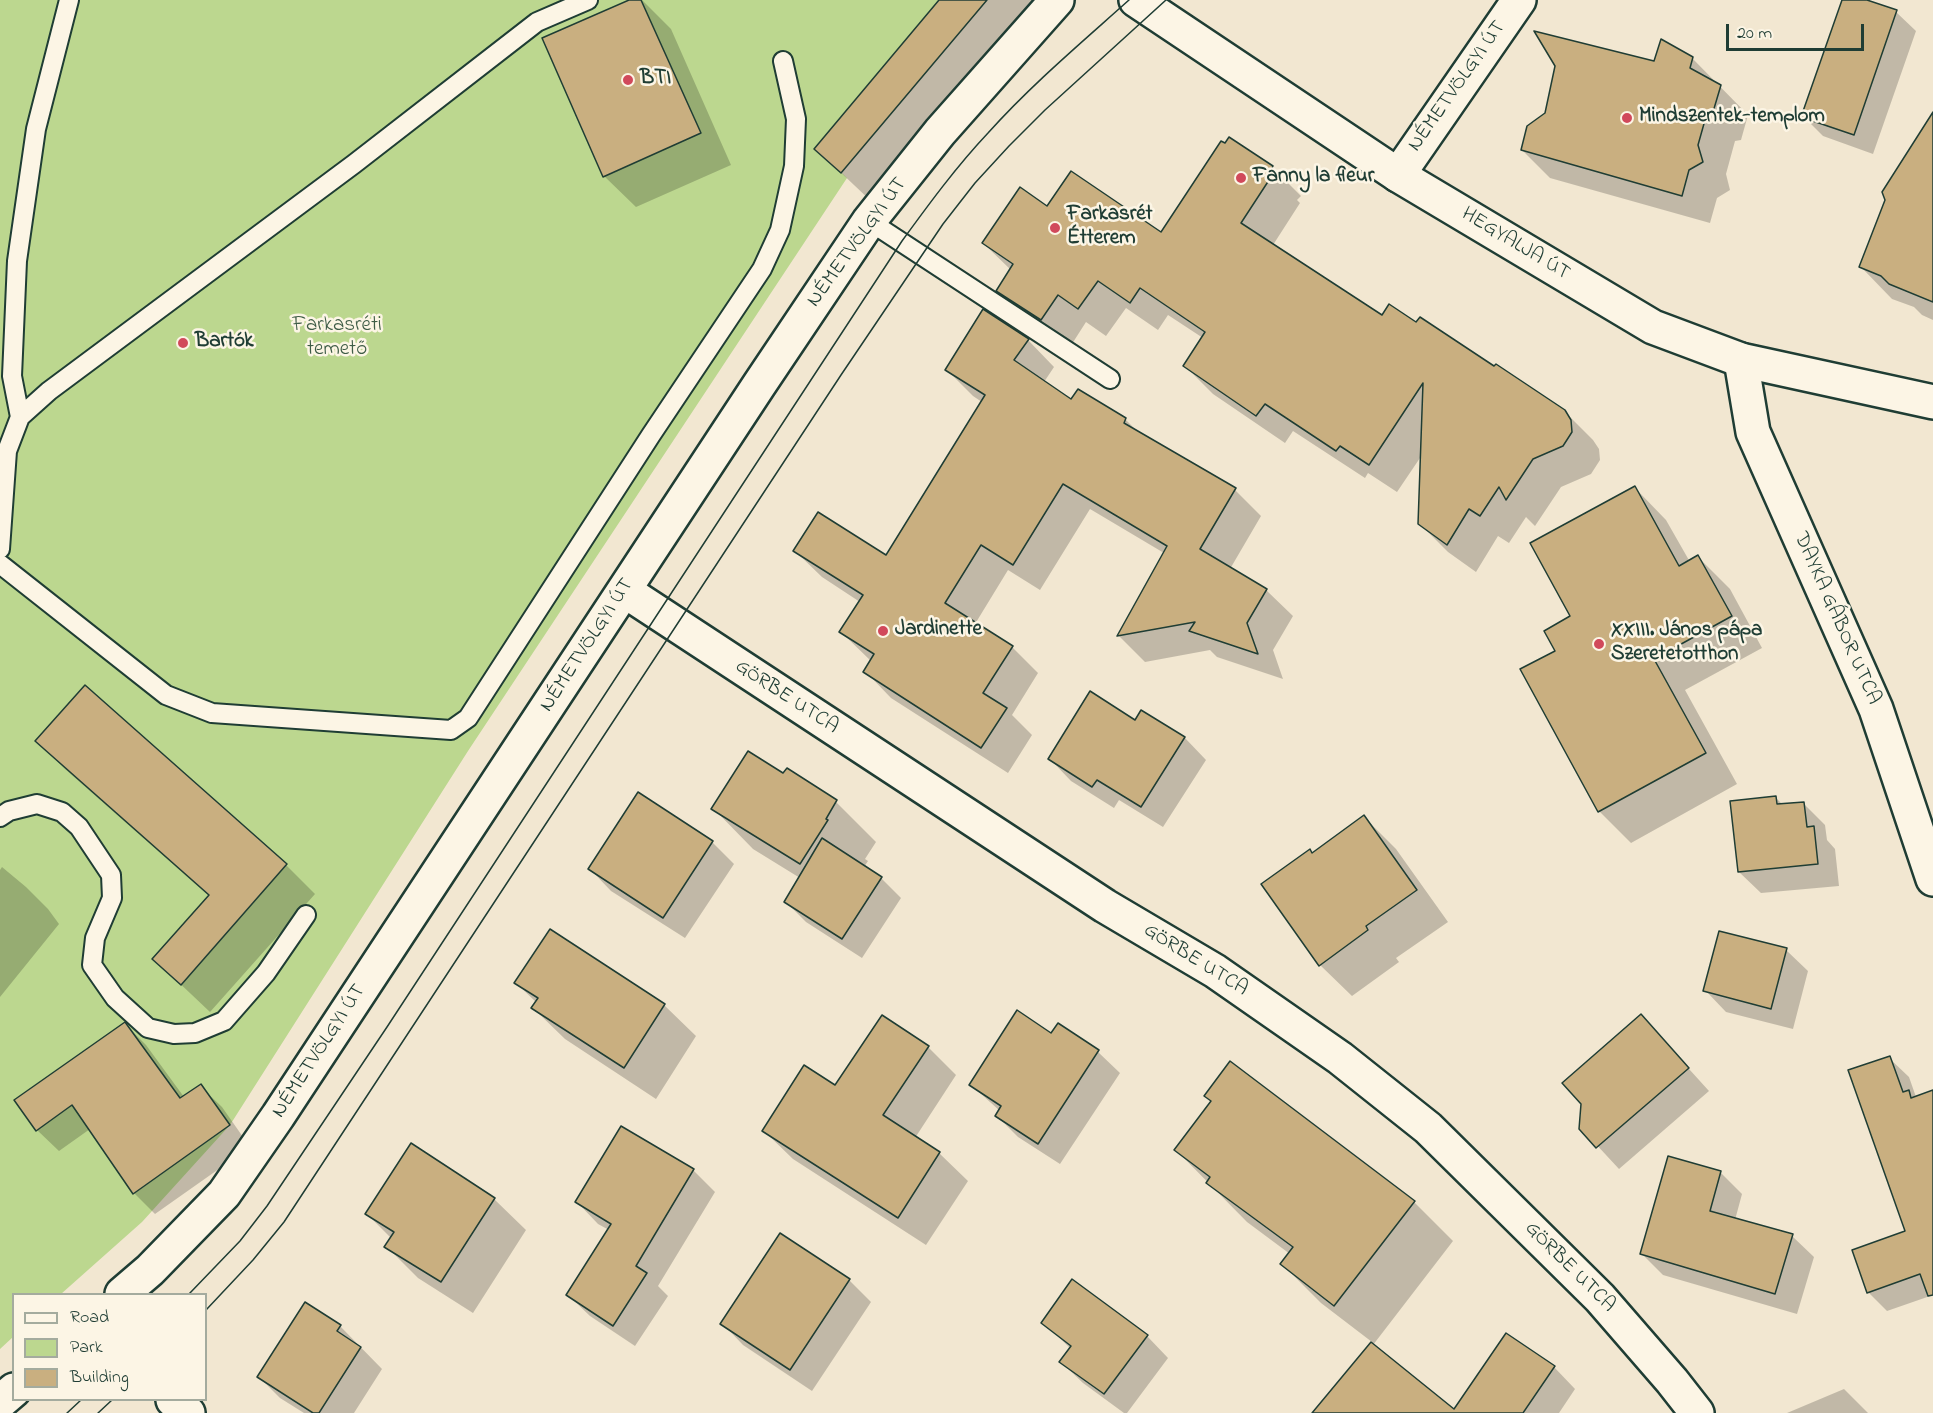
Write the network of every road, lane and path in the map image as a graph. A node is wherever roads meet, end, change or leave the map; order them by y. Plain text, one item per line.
1 (69, 0) edge
2 (588, 0) edge
3 (1058, 0) edge
4 (1136, 0) edge
5 (1519, 0) edge
6 (783, 61) dead end
7 (1398, 175) junction
8 (869, 221) junction
9 (1741, 360) junction
10 (1110, 379) dead end
11 (1933, 402) edge
12 (20, 417) junction
13 (0, 549) edge
14 (0, 564) edge
15 (625, 591) junction
16 (0, 817) edge
17 (1933, 879) edge
18 (306, 915) dead end
19 (123, 1293) edge
20 (12, 1392) edge
21 (0, 1402) edge
22 (1697, 1413) edge

1 - 12 lane
2 - 12 lane
3 - 8 street, NÉMETVÖLGYI ÚT
4 - 7 street, HEGYALJA ÚT
5 - 7 street, NÉMETVÖLGYI ÚT
6 - 14 lane
7 - 9 street, HEGYALJA ÚT
8 - 10 lane
8 - 15 street, NÉMETVÖLGYI ÚT
9 - 11 street, HEGYALJA ÚT
9 - 17 street, DAYKA GÁBOR UTCA
12 - 13 lane
15 - 19 street, NÉMETVÖLGYI ÚT
15 - 22 street, GÖRBE UTCA
16 - 18 lane
20 - 21 street

